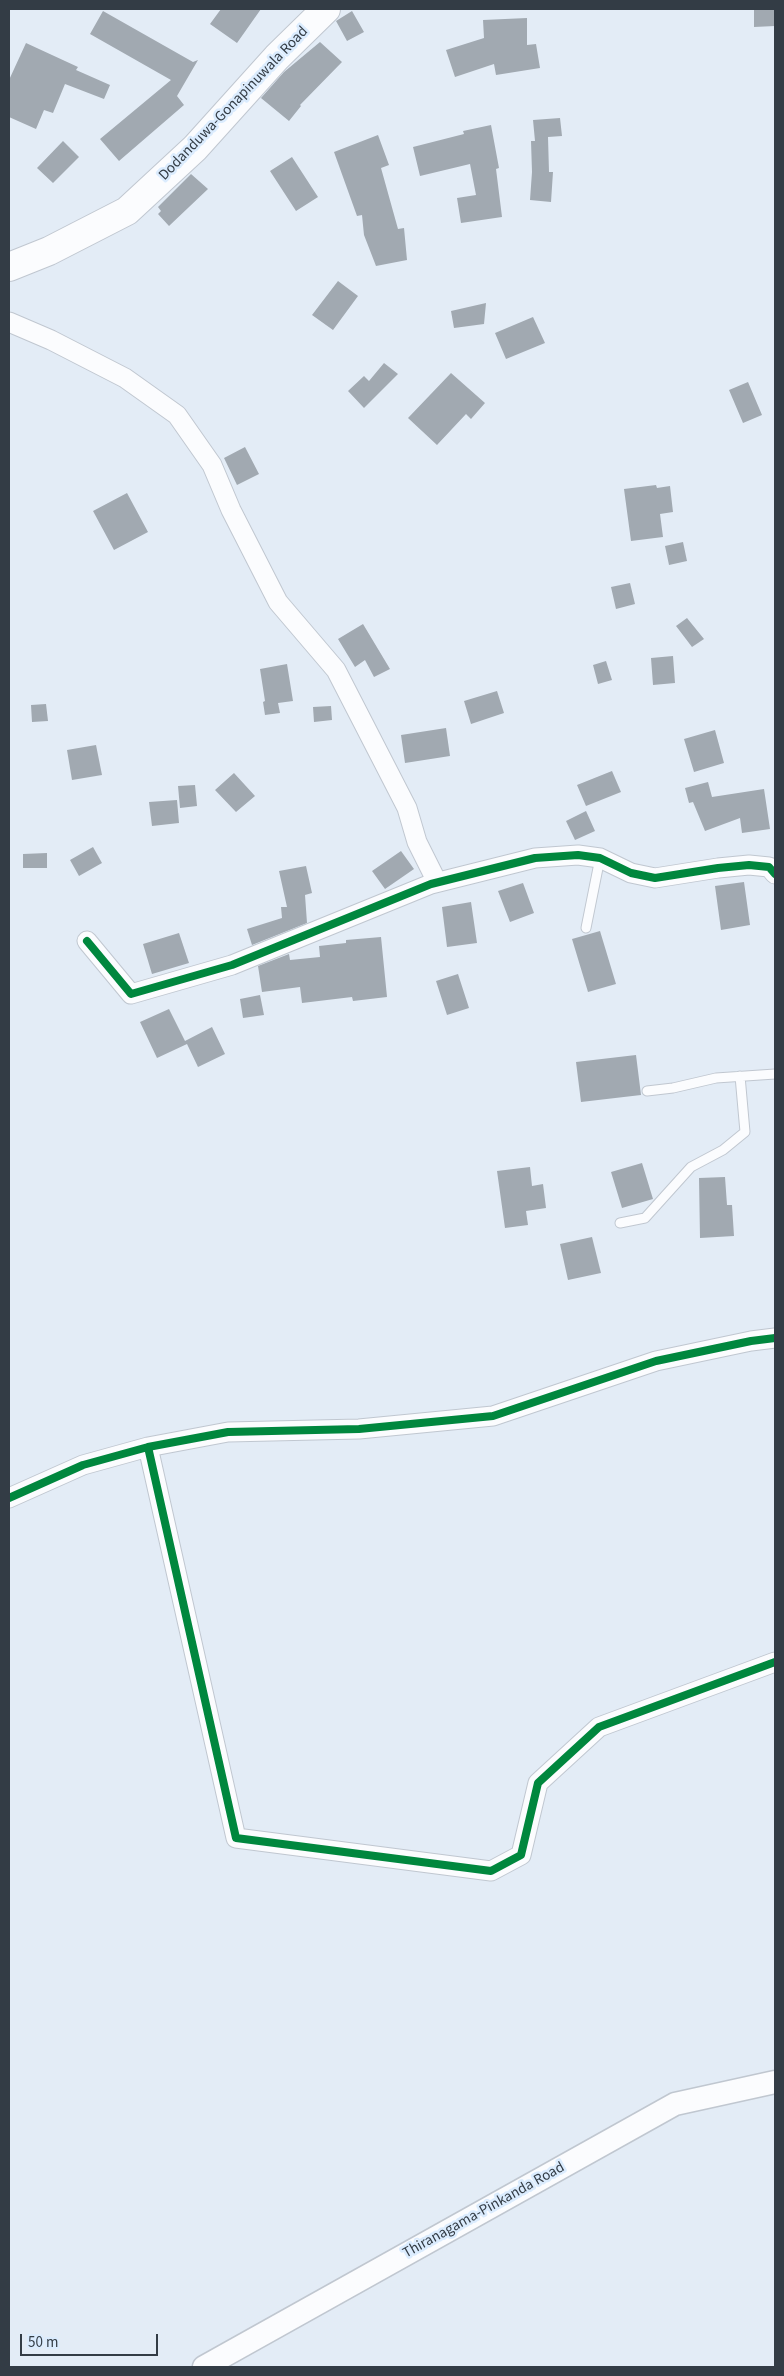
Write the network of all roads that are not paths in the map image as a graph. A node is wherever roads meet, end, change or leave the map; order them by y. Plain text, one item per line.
1 (326, 9) edge
2 (9, 267) edge
3 (9, 322) edge
4 (600, 858) junction
5 (775, 874) edge
6 (438, 882) junction
7 (586, 928) dead end
8 (87, 940) dead end
9 (775, 1074) edge
10 (740, 1076) junction
11 (647, 1092) dead end
12 (620, 1223) dead end
13 (775, 1338) edge
14 (148, 1447) junction
15 (9, 1498) edge
16 (775, 1662) edge
17 (775, 2082) edge
18 (204, 2367) edge

1 - 2 main road, Dodanduwa-Gonapinuwala Road
3 - 6 street
4 - 5 street
4 - 6 street
4 - 7 lane
6 - 8 street
9 - 10 lane
10 - 11 lane
10 - 12 lane
13 - 14 street
14 - 15 street
14 - 16 street
17 - 18 street, Thiranagama-Pinkanda Road

